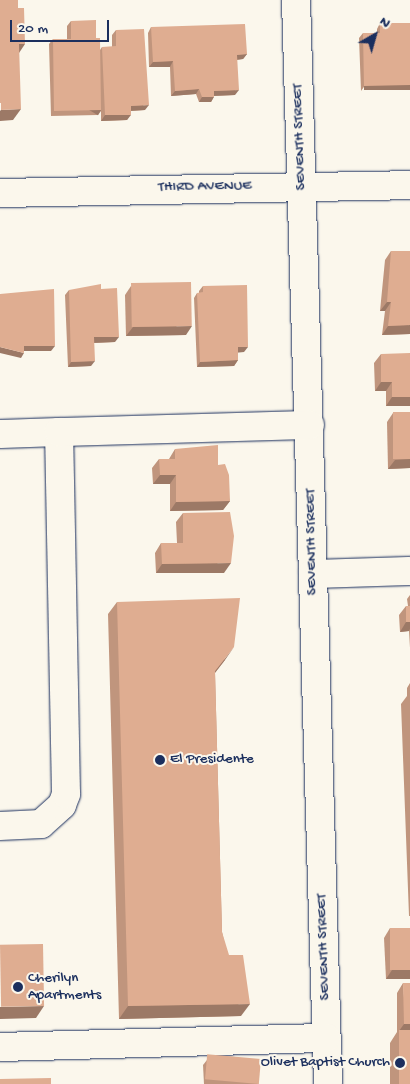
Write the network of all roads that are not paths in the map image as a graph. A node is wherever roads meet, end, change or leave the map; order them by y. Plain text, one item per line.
1 (296, 0) edge
2 (410, 185) edge
3 (302, 186) junction
4 (0, 193) edge
5 (310, 425) junction
6 (59, 432) junction
7 (0, 434) edge
8 (410, 571) edge
9 (313, 574) junction
10 (0, 826) edge
11 (326, 1038) junction
12 (0, 1047) edge
13 (328, 1084) edge

1 - 3 street, SEVENTH STREET
2 - 3 street, THIRD AVENUE
3 - 4 street, THIRD AVENUE
3 - 5 street, SEVENTH STREET
5 - 6 street
5 - 9 street, SEVENTH STREET
6 - 7 street
6 - 10 street
8 - 9 street
9 - 11 street, SEVENTH STREET
11 - 12 street
11 - 13 street, SEVENTH STREET

